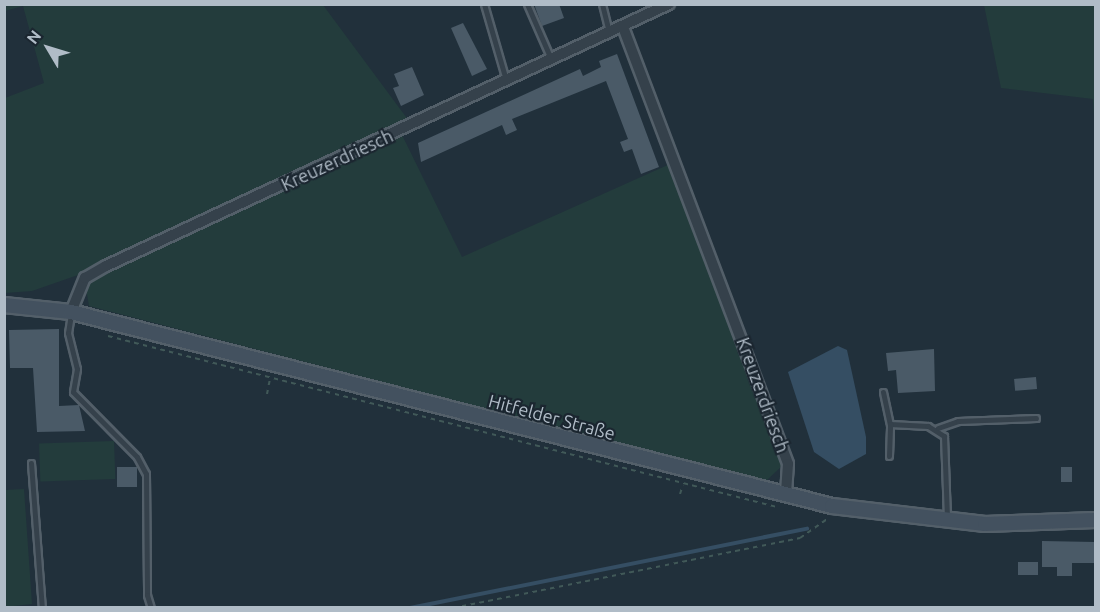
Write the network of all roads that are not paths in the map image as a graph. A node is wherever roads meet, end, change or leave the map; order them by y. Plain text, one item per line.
1 (484, 4) edge
2 (527, 4) edge
3 (602, 4) edge
4 (667, 5) edge
5 (623, 27) junction
6 (610, 34) junction
7 (552, 60) junction
8 (506, 80) junction
9 (4, 305) edge
10 (71, 312) junction
11 (883, 392) dead end
12 (1036, 418) dead end
13 (890, 424) junction
14 (938, 428) junction
15 (889, 456) dead end
16 (31, 463) dead end
17 (785, 502) junction
18 (1095, 520) edge
19 (947, 522) junction
20 (42, 608) edge
21 (151, 608) edge

1 - 8 lane
2 - 7 lane
3 - 6 lane
4 - 5 street, Kreuzerdriesch
5 - 6 street, Kreuzerdriesch
5 - 17 street, Kreuzerdriesch
6 - 7 street, Kreuzerdriesch
7 - 8 street, Kreuzerdriesch
8 - 10 street, Kreuzerdriesch
9 - 10 main road, Hitfelder Straße
10 - 17 main road, Hitfelder Straße
10 - 21 lane
11 - 13 lane
12 - 14 lane
13 - 14 lane
13 - 15 lane
14 - 19 lane
16 - 20 lane
17 - 19 main road, Hitfelder Straße
18 - 19 main road, Hitfelder Straße

